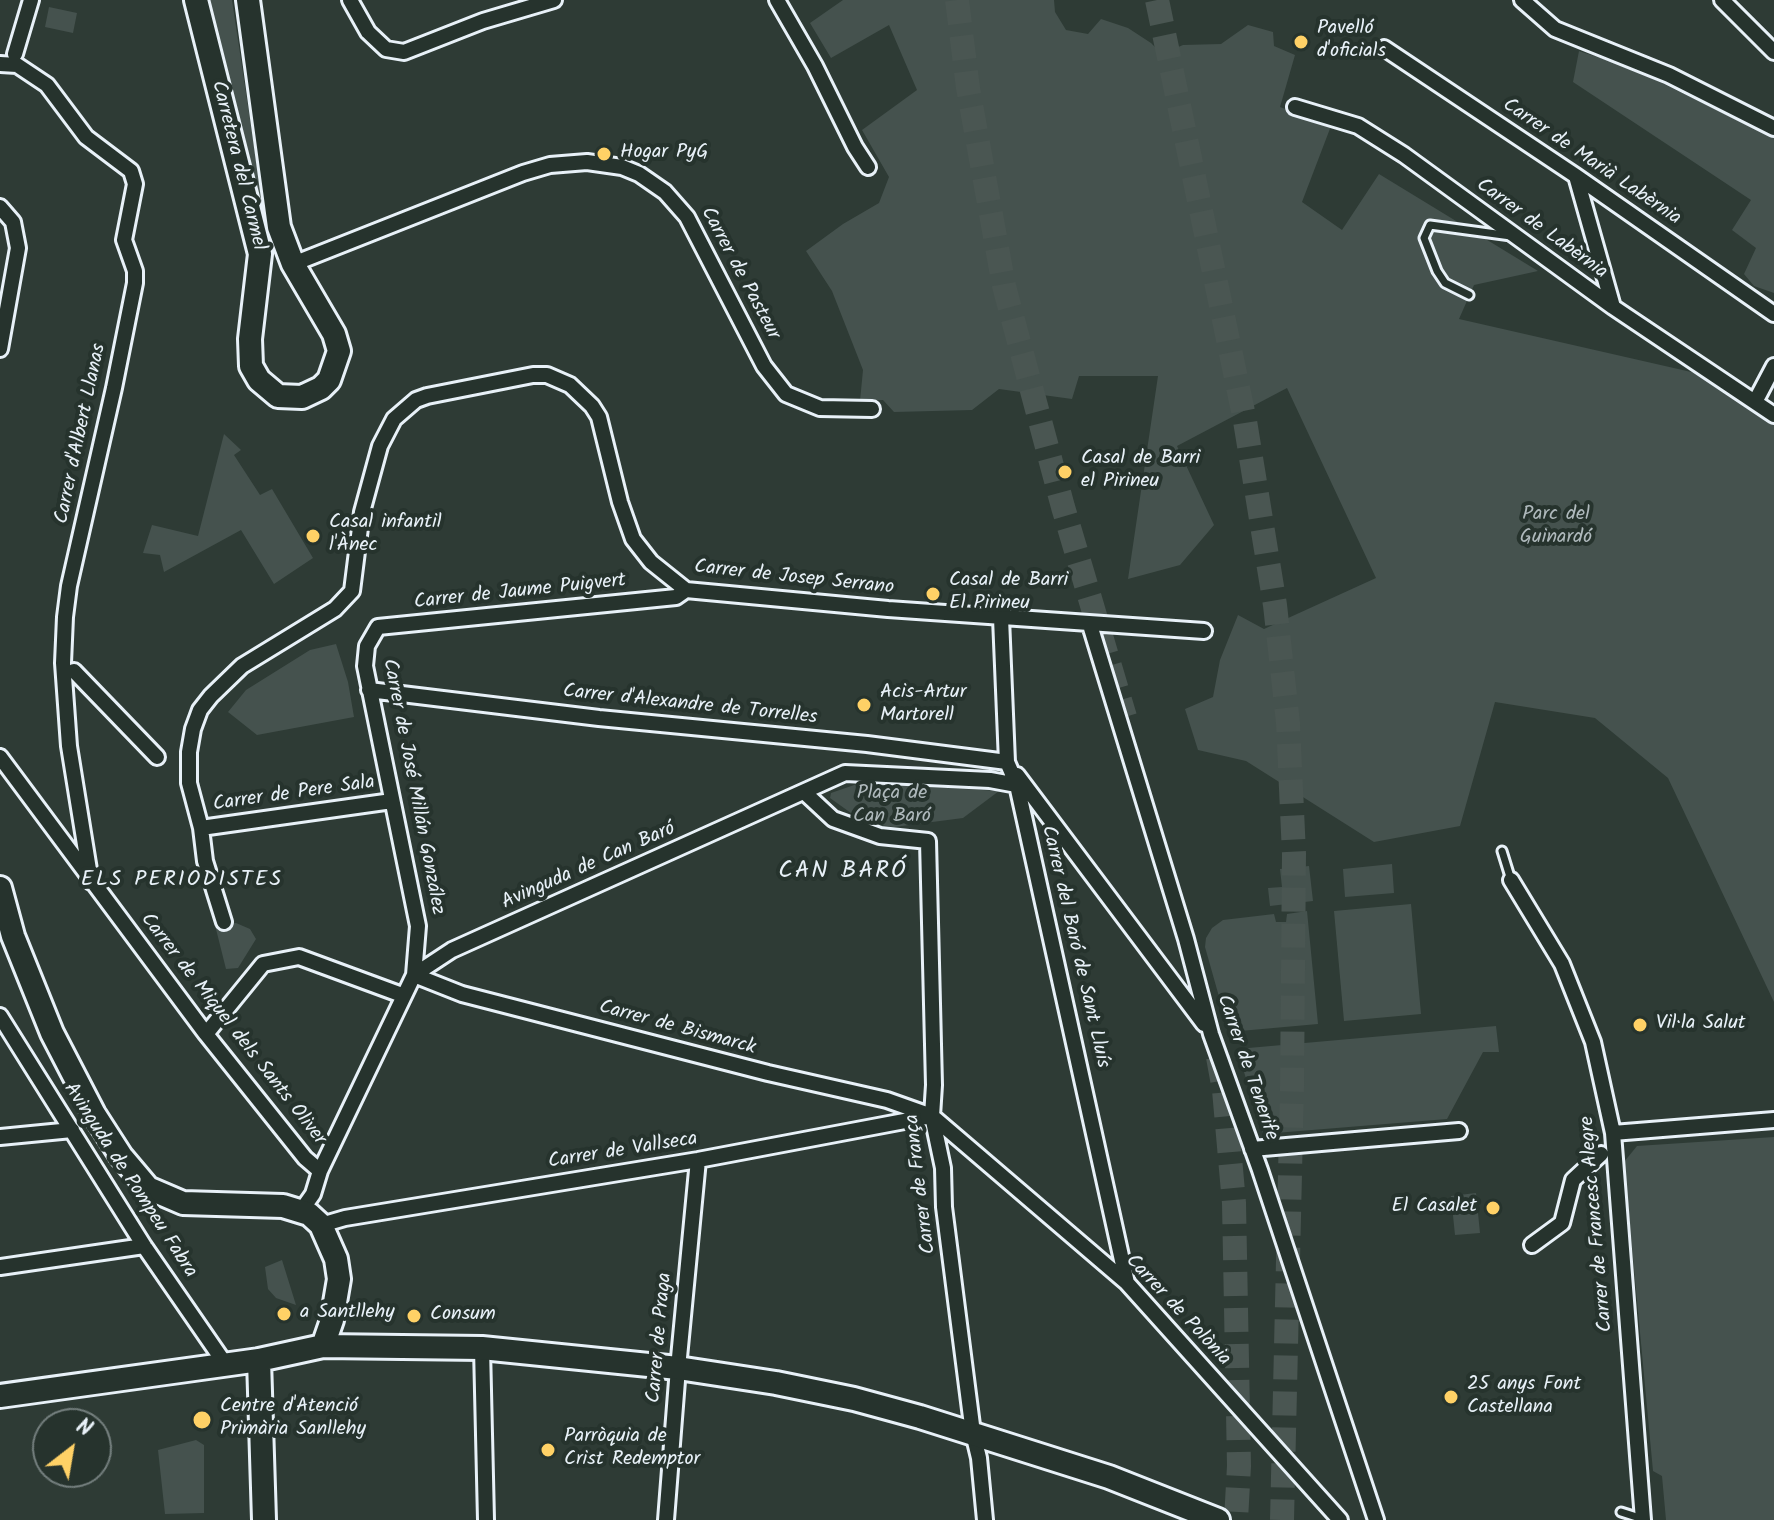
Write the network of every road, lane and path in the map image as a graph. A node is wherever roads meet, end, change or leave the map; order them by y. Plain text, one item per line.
1 (31, 0) edge
2 (196, 0) edge
3 (248, 0) edge
4 (350, 0) edge
5 (554, 0) edge
6 (777, 0) edge
7 (1522, 0) edge
8 (1722, 0) edge
9 (1384, 48) dead end
10 (1774, 52) edge
11 (15, 54) dead end
12 (0, 64) edge
13 (1295, 107) dead end
14 (1774, 128) edge
15 (868, 167) dead end
16 (1576, 176) junction
17 (0, 207) edge
18 (1515, 237) junction
19 (293, 264) junction
20 (1469, 295) dead end
21 (1613, 307) junction
22 (1774, 314) edge
23 (0, 349) edge
24 (1774, 366) edge
25 (1755, 402) junction
26 (872, 409) dead end
27 (1774, 415) edge
28 (686, 590) junction
29 (1001, 618) junction
30 (1090, 625) junction
31 (1204, 631) dead end
32 (367, 646) joint
33 (74, 671) dead end
34 (369, 690) junction
35 (0, 757) edge
36 (157, 757) dead end
37 (1007, 762) junction
38 (1017, 785) junction
39 (804, 792) junction
40 (392, 801) junction
41 (201, 828) junction
42 (1502, 851) dead end
43 (1511, 880) joint
44 (91, 882) junction
45 (0, 888) edge
46 (224, 922) dead end
47 (418, 935) junction
48 (442, 956) junction
49 (1195, 974) junction
50 (414, 975) junction
51 (1175, 985) junction
52 (402, 995) junction
53 (0, 1016) edge
54 (206, 1034) junction
55 (1211, 1034) junction
56 (932, 1116) junction
57 (1774, 1120) edge
58 (72, 1130) junction
59 (1459, 1131) dead end
60 (1613, 1133) junction
61 (0, 1137) edge
62 (1252, 1149) junction
63 (1601, 1154) dead end
64 (698, 1160) junction
65 (320, 1171) junction
66 (301, 1211) junction
67 (321, 1225) junction
68 (1532, 1245) dead end
69 (144, 1246) junction
70 (0, 1267) edge
71 (1127, 1283) junction
72 (323, 1346) junction
73 (482, 1348) junction
74 (259, 1360) junction
75 (226, 1365) junction
76 (678, 1368) junction
77 (0, 1396) edge
78 (973, 1433) junction
79 (1621, 1512) dead end
80 (1643, 1519) edge
81 (264, 1520) edge
82 (486, 1520) edge
83 (666, 1520) edge
84 (985, 1520) edge
85 (1218, 1520) edge
86 (1340, 1520) edge
87 (1376, 1520) edge

1 - 11 street
2 - 19 street, Carretera del Carmel
3 - 19 street, Carretera del Carmel
4 - 5 street
6 - 15 street
7 - 14 street
8 - 10 street
9 - 16 street, Carrer de Marià Labèrnia
12 - 44 street, Carrer d'Albert Llanas
13 - 18 street, Carrer de Labèrnia
16 - 21 street
16 - 22 street, Carrer de Marià Labèrnia
17 - 23 street
18 - 20 lane
18 - 21 street, Carrer de Labèrnia
19 - 26 street, Carrer de Pasteur
21 - 25 street, Carrer de Labèrnia
24 - 25 street
25 - 27 street, Carrer de Labèrnia
28 - 29 street, Carrer de Josep Serrano
28 - 32 street, Carrer de Jaume Puigvert
28 - 41 street, Carrer de Josep Serrano
29 - 30 street, Carrer de Josep Serrano
29 - 37 street, Carrer del Baró de Sant Lluís
30 - 31 street, Carrer de Josep Serrano
30 - 49 street, Carrer de Tenerife
32 - 34 street, Carrer de José Millán González
33 - 36 street
34 - 37 street, Carrer d'Alexandre de Torrelles
34 - 40 street, Carrer de José Millán González
35 - 44 street, Carrer de Miquel dels Sants Oliver
37 - 38 street, Carrer del Baró de Sant Lluís
37 - 51 street
38 - 39 street
38 - 71 street, Carrer del Baró de Sant Lluís
39 - 48 street, Avinguda de Can Baró
39 - 56 street, Carrer de França
40 - 41 street, Carrer de Pere Sala
40 - 47 street, Carrer de José Millán González
41 - 46 street
42 - 43 lane, Carrer de Francesc Alegre
43 - 60 street, Carrer de Francesc Alegre
44 - 54 street, Carrer de Miquel dels Sants Oliver
45 - 66 street
47 - 48 street, Carrer de José Millán González
47 - 50 street, Carrer de José Millán González
48 - 50 street, Avinguda de Can Baró
49 - 51 street
49 - 55 street, Carrer de Tenerife
50 - 52 street, Avinguda de Can Baró
50 - 56 street, Carrer de Bismarck
51 - 55 street
52 - 54 street
52 - 65 street, Avinguda de Can Baró
53 - 58 street, Avinguda de Pompeu Fabra
54 - 65 street, Carrer de Miquel dels Sants Oliver
55 - 62 street, Carrer de Tenerife
56 - 64 street, Carrer de Vallseca
56 - 71 street, Carrer de Polònia
56 - 78 street, Carrer de França
57 - 60 street
58 - 61 street
58 - 69 street, Avinguda de Pompeu Fabra
59 - 62 street
60 - 80 street, Carrer de Francesc Alegre
62 - 87 street, Carrer de Tenerife
63 - 68 street
64 - 67 street, Carrer de Vallseca
64 - 76 street, Carrer de Praga
65 - 66 street, Avinguda de Can Baró
66 - 67 street
67 - 72 street
69 - 70 street
69 - 75 street, Avinguda de Pompeu Fabra
71 - 86 street, Carrer de Polònia
72 - 73 street
72 - 74 street
73 - 76 street
73 - 82 street
74 - 75 street
74 - 81 street
75 - 77 street
76 - 78 street
76 - 83 street, Carrer de Praga
78 - 84 street, Carrer de França
78 - 85 street
79 - 80 lane

